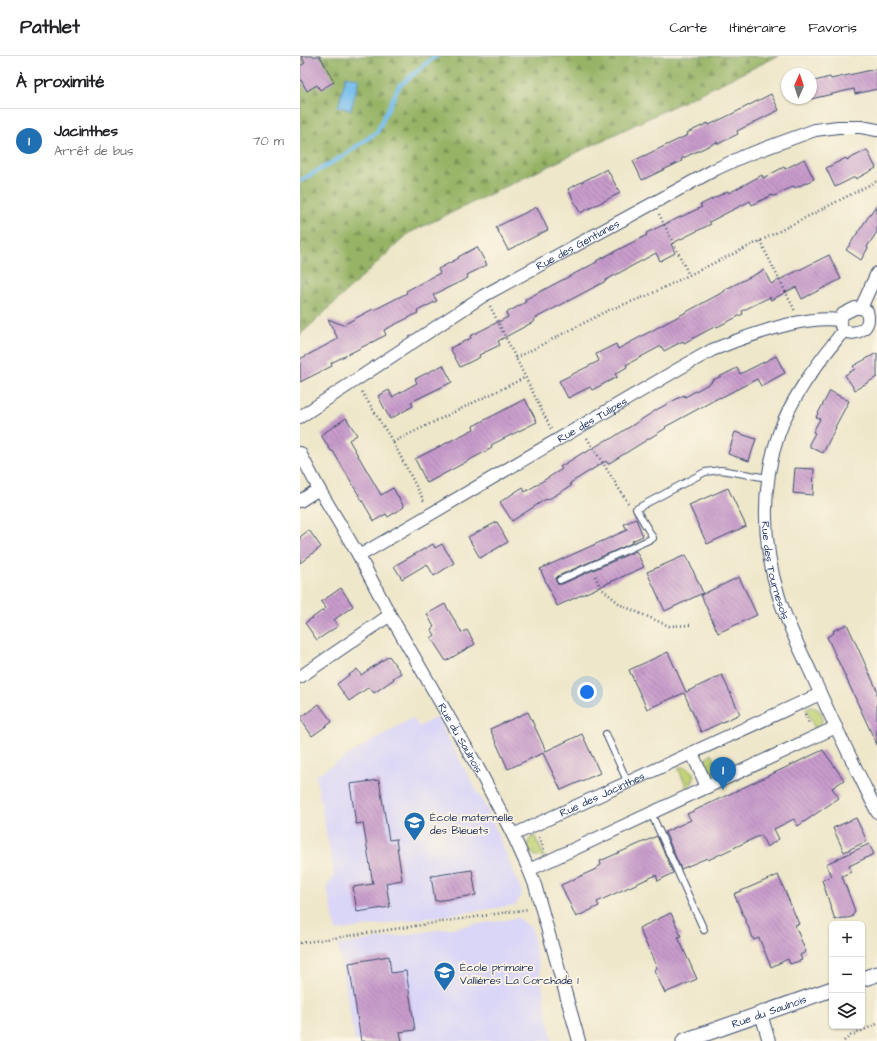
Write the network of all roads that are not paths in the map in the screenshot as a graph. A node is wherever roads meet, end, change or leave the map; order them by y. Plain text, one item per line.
1 (877, 130) edge
2 (877, 273) edge
3 (869, 312) edge
4 (840, 320) junction
5 (845, 331) junction
6 (300, 417) edge
7 (300, 453) edge
8 (768, 478) junction
9 (319, 489) junction
10 (300, 501) edge
11 (359, 556) junction
12 (560, 580) dead end
13 (390, 615) junction
14 (300, 677) edge
15 (820, 694) junction
16 (836, 727) junction
17 (606, 734) dead end
18 (692, 753) junction
19 (628, 782) junction
20 (707, 787) junction
21 (872, 790) edge
22 (877, 812) edge
23 (651, 813) junction
24 (513, 835) junction
25 (529, 870) junction
26 (704, 930) dead end
27 (877, 974) edge
28 (865, 978) edge
29 (829, 991) edge
30 (761, 1014) junction
31 (580, 1041) edge
32 (684, 1041) edge
33 (769, 1041) edge

1 - 6 street, Rue des Gentianes
2 - 3 street
3 - 4 street
3 - 5 street
4 - 5 street
4 - 11 street, Rue des Tulipes
5 - 8 street, Rue des Tournesols
7 - 9 street, Rue du Saulnois
8 - 12 lane
8 - 15 street, Rue des Tournesols
9 - 10 street
9 - 11 street, Rue du Saulnois
11 - 13 street, Rue du Saulnois
13 - 14 street
13 - 24 street, Rue du Saulnois
15 - 16 street, Rue des Tournesols
15 - 18 street, Rue des Jacinthes
16 - 20 street
16 - 21 street, Rue des Tournesols
17 - 19 lane
18 - 19 street, Rue des Jacinthes
18 - 20 street
19 - 24 street, Rue des Jacinthes
20 - 23 street
21 - 22 street, Rue des Tournesols
23 - 25 street
23 - 26 lane
24 - 25 street, Rue du Saulnois
25 - 31 street, Rue du Saulnois
27 - 28 street
29 - 30 street, Rue du Saulnois
30 - 32 street, Rue du Saulnois
30 - 33 street

